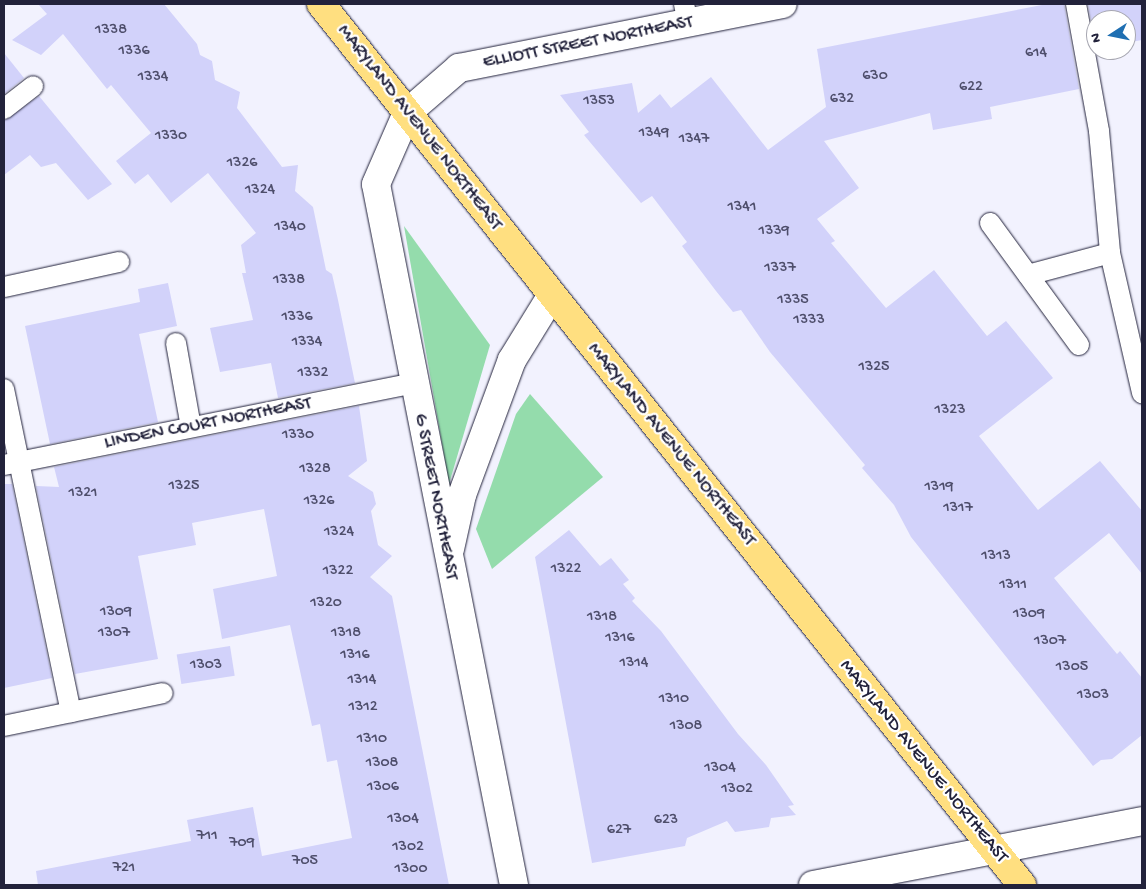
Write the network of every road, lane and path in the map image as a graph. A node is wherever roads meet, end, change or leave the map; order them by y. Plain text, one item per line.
1 (321, 4) edge
2 (783, 4) edge
3 (1076, 4) edge
4 (686, 13) edge
5 (33, 86) dead end
6 (4, 109) edge
7 (407, 113) junction
8 (990, 223) dead end
9 (1110, 253) junction
10 (120, 262) dead end
11 (1028, 275) junction
12 (4, 287) edge
13 (552, 295) junction
14 (176, 343) dead end
15 (1079, 345) dead end
16 (413, 382) junction
17 (4, 388) edge
18 (1142, 392) edge
19 (191, 427) junction
20 (11, 464) edge
21 (448, 560) junction
22 (163, 693) dead end
23 (71, 712) junction
24 (4, 726) edge
25 (1142, 821) edge
26 (994, 850) junction
27 (514, 885) edge
28 (813, 885) edge
29 (1022, 885) edge

1 - 7 main road, MARYLAND AVENUE NORTHEAST
2 - 4 street, ELLIOTT STREET NORTHEAST
3 - 9 lane
4 - 7 street, ELLIOTT STREET NORTHEAST
5 - 6 lane
7 - 13 main road, MARYLAND AVENUE NORTHEAST
7 - 16 street, G STREET NORTHEAST
8 - 11 lane
9 - 11 lane
9 - 18 lane
10 - 12 lane
11 - 15 lane
13 - 21 street
13 - 26 main road, MARYLAND AVENUE NORTHEAST
14 - 19 lane
16 - 19 lane, LINDEN COURT NORTHEAST
16 - 21 street, G STREET NORTHEAST
17 - 20 lane
19 - 20 lane, LINDEN COURT NORTHEAST
20 - 23 lane
21 - 27 street, G STREET NORTHEAST
22 - 23 lane
23 - 24 lane
25 - 26 street
26 - 28 street
26 - 29 main road, MARYLAND AVENUE NORTHEAST

